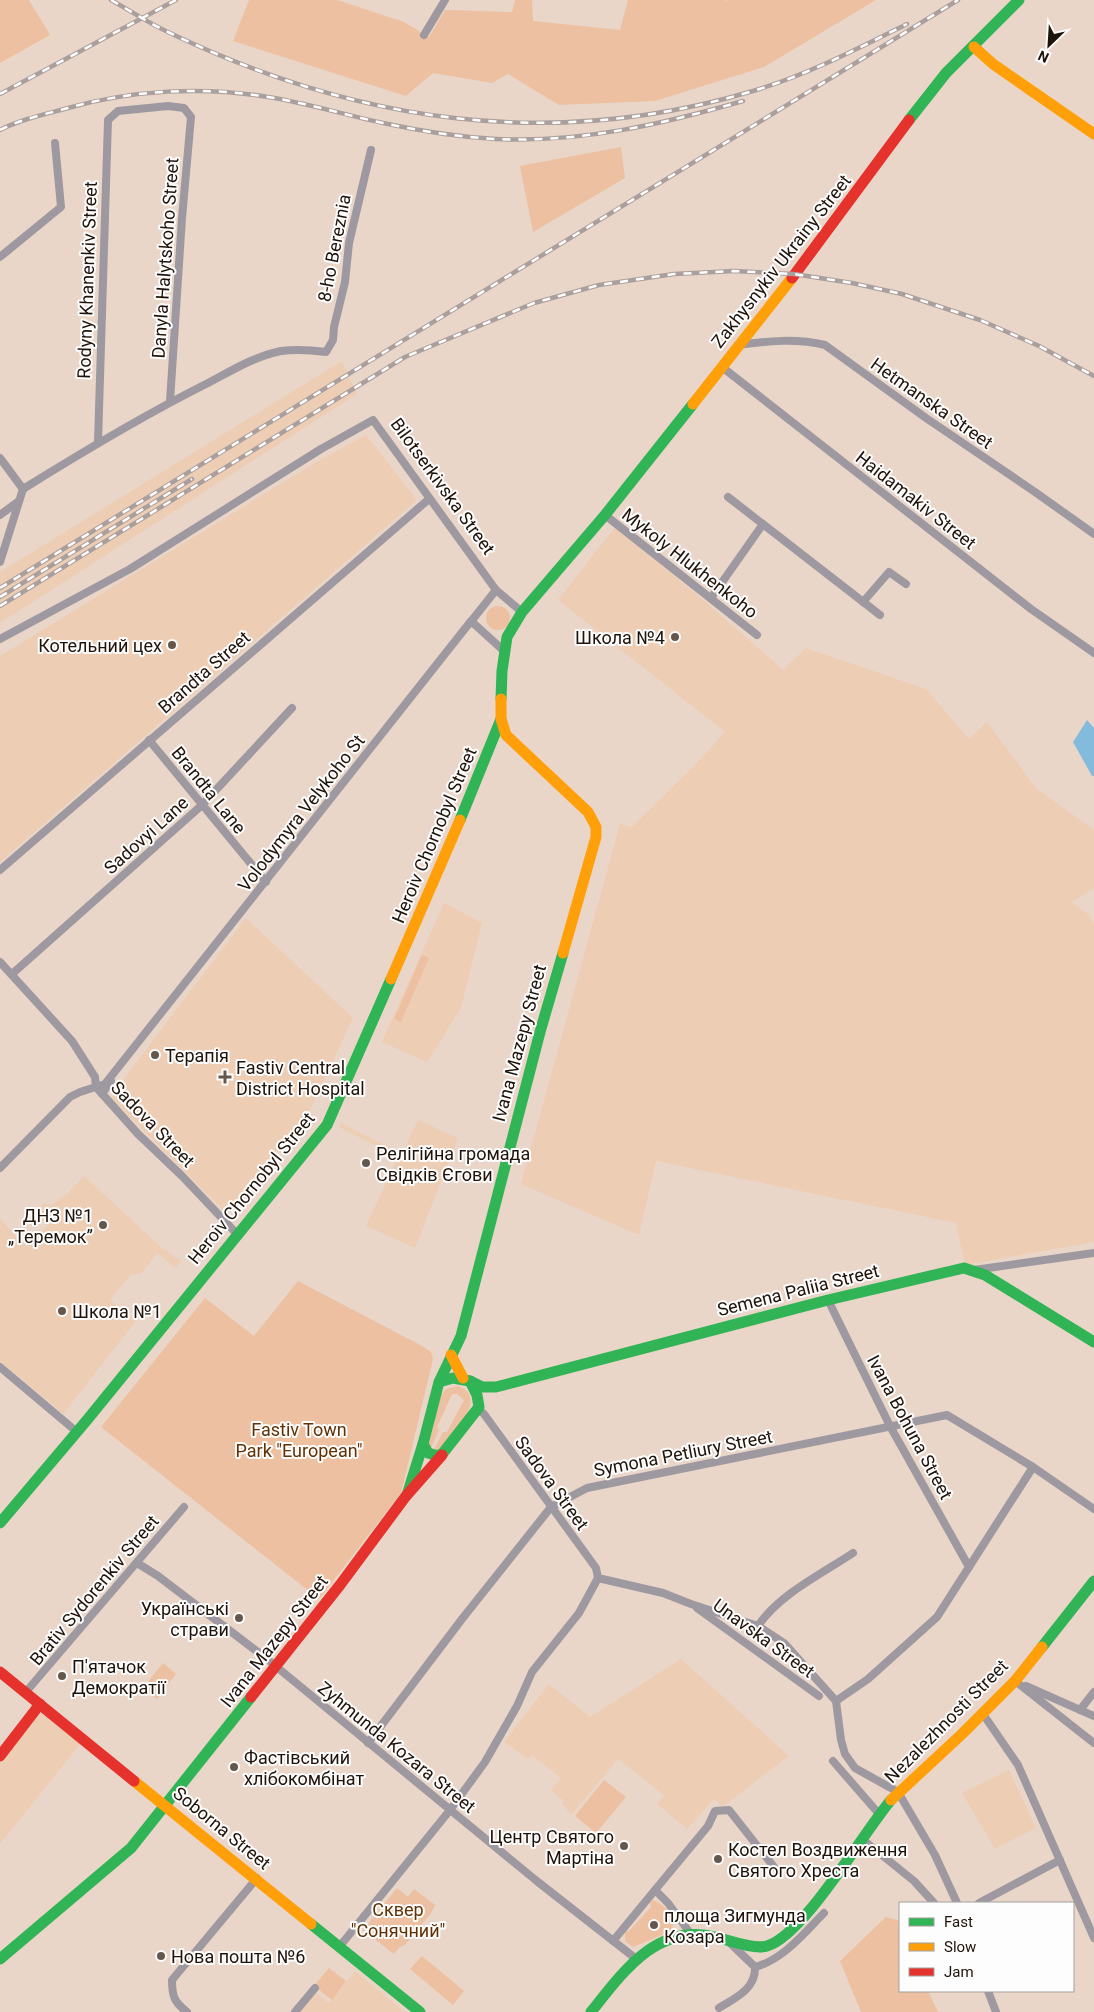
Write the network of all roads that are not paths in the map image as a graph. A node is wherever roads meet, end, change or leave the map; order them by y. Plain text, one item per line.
1 (445, 0) edge
2 (1019, 0) edge
3 (424, 34) dead end
4 (974, 47) junction
5 (108, 120) joint
6 (1094, 134) edge
7 (55, 143) dead end
8 (371, 150) dead end
9 (0, 257) edge
10 (738, 345) junction
11 (722, 367) junction
12 (170, 401) junction
13 (98, 442) junction
14 (0, 458) edge
15 (24, 489) junction
16 (728, 497) dead end
17 (429, 498) junction
18 (19, 500) junction
19 (605, 514) junction
20 (0, 515) edge
21 (763, 524) junction
22 (1094, 534) edge
23 (0, 562) edge
24 (906, 584) dead end
25 (496, 590) junction
26 (711, 598) junction
27 (863, 602) junction
28 (522, 612) junction
29 (880, 615) dead end
30 (471, 621) junction
31 (758, 635) dead end
32 (0, 639) edge
33 (504, 650) junction
34 (1094, 653) edge
35 (292, 708) dead end
36 (501, 719) junction
37 (149, 740) junction
38 (202, 805) junction
39 (0, 870) edge
40 (266, 882) junction
41 (0, 962) edge
42 (12, 974) junction
43 (129, 1054) junction
44 (96, 1087) junction
45 (102, 1094) junction
46 (0, 1168) edge
47 (237, 1234) junction
48 (1094, 1253) edge
49 (972, 1270) junction
50 (828, 1300) junction
51 (1094, 1342) edge
52 (451, 1355) junction
53 (0, 1367) edge
54 (466, 1380) junction
55 (439, 1382) junction
56 (496, 1387) junction
57 (478, 1408) junction
58 (890, 1426) junction
59 (77, 1432) junction
60 (423, 1444) junction
61 (442, 1455) junction
62 (1033, 1466) junction
63 (406, 1496) junction
64 (184, 1507) dead end
65 (551, 1507) junction
66 (1094, 1509) edge
67 (0, 1523) edge
68 (853, 1553) dead end
69 (137, 1563) junction
70 (969, 1567) junction
71 (598, 1578) junction
72 (1094, 1581) edge
73 (691, 1604) junction
74 (758, 1626) junction
75 (274, 1666) junction
76 (0, 1672) edge
77 (1015, 1681) junction
78 (1094, 1692) edge
79 (25, 1693) junction
80 (819, 1696) dead end
81 (836, 1701) junction
82 (40, 1704) junction
83 (1080, 1710) junction
84 (983, 1714) junction
85 (1094, 1716) edge
86 (368, 1743) junction
87 (1094, 1743) edge
88 (0, 1756) edge
89 (833, 1761) dead end
90 (898, 1792) junction
91 (165, 1804) junction
92 (450, 1810) junction
93 (879, 1814) junction
94 (862, 1840) junction
95 (1060, 1860) junction
96 (774, 1867) dead end
97 (257, 1878) junction
98 (656, 1890) junction
99 (933, 1902) edge
100 (957, 1902) edge
101 (981, 1902) edge
102 (824, 1913) dead end
103 (690, 1933) junction
104 (1094, 1938) edge
105 (614, 1940) junction
106 (726, 1940) junction
107 (340, 1946) junction
108 (635, 1958) junction
109 (0, 1959) edge
110 (755, 1967) junction
111 (315, 1988) dead end
112 (988, 1992) edge
113 (719, 2008) dead end
114 (187, 2012) edge
115 (295, 2012) edge
116 (420, 2012) edge
117 (591, 2012) edge
118 (996, 2012) edge

1 - 3 street
2 - 4 street, Zakhysnykiv Ukrainy Street
4 - 6 street
4 - 10 street, Zakhysnykiv Ukrainy Street
5 - 12 street, Danyla Halytskoho Street
5 - 13 street, Rodyny Khanenkiv Street
7 - 9 street
8 - 12 street, 8-ho Bereznia
10 - 11 street, Zakhysnykiv Ukrainy Street
10 - 22 street, Hetmanska Street
11 - 19 street, Zakhysnykiv Ukrainy Street
11 - 34 street, Haidamakiv Street
12 - 13 street
13 - 15 street
14 - 15 street
15 - 18 street
16 - 21 street
17 - 25 street, Bilotserkivska Street
17 - 32 street, Bilotserkivska Street
17 - 37 street, Brandta Street
18 - 20 street
18 - 23 street
19 - 26 street, Mykoly Hlukhenkoho
19 - 28 street, Zakhysnykiv Ukrainy Street
21 - 26 street
21 - 27 street
24 - 27 street
25 - 28 street, Bilotserkivska Street
25 - 30 street, Volodymyra Velykoho St
26 - 31 street, Mykoly Hlukhenkoho
27 - 29 street
28 - 33 street
30 - 33 street
30 - 40 street, Volodymyra Velykoho St
33 - 36 street
35 - 38 street, Sadovyi Lane
36 - 47 street, Heroiv Chornobyl Street
36 - 52 street, Ivana Mazepy Street
37 - 38 street, Brandta Lane
37 - 39 street, Brandta Street
38 - 40 street, Brandta Lane
38 - 42 street, Sadovyi Lane
40 - 43 street, Volodymyra Velykoho St
41 - 42 street, Sadova Street
42 - 44 street, Sadova Street
43 - 44 street, Volodymyra Velykoho St
43 - 45 street, Volodymyra Velykoho St
44 - 45 street, Sadova Street
44 - 46 street, Volodymyra Velykoho St
45 - 47 street, Sadova Street
47 - 59 street, Heroiv Chornobyl Street
48 - 49 street
49 - 50 street, Semena Paliia Street
49 - 51 street, Semena Paliia Street
50 - 56 street, Semena Paliia Street
50 - 58 street, Ivana Bohuna Street
52 - 54 street
52 - 55 street, Ivana Mazepy Street
53 - 59 street
54 - 55 street
54 - 56 street, Semena Paliia Street
54 - 57 street
55 - 60 street, Ivana Mazepy Street
56 - 57 street
57 - 61 street, Ivana Mazepy Street
57 - 65 street, Sadova Street
58 - 62 street, Symona Petliury Street
58 - 65 street, Symona Petliury Street
58 - 70 street, Ivana Bohuna Street
59 - 67 street, Heroiv Chornobyl Street
60 - 61 street
60 - 63 street, Ivana Mazepy Street
61 - 63 street, Ivana Mazepy Street
62 - 66 street, Symona Petliury Street
62 - 70 street
63 - 75 street, Ivana Mazepy Street
64 - 69 street, Brativ Sydorenkiv Street
65 - 71 street, Sadova Street
65 - 86 street, Symona Petliury Street
68 - 74 street, Unavska Street
69 - 75 street, Zyhmunda Kozara Street
69 - 79 street, Brativ Sydorenkiv Street
70 - 81 street
71 - 73 street, Unavska Street
71 - 92 street
72 - 77 street, Nezalezhnosti Street
73 - 74 street, Unavska Street
73 - 80 street, Unavska Street
74 - 81 street, Unavska Street
75 - 86 street, Zyhmunda Kozara Street
75 - 91 street, Ivana Mazepy Street
76 - 79 street, Soborna Street
77 - 83 street
77 - 84 street, Nezalezhnosti Street
77 - 87 street
78 - 83 street
79 - 82 street, Soborna Street
81 - 90 street
82 - 88 street
82 - 91 street, Soborna Street
83 - 85 street
84 - 90 street, Nezalezhnosti Street
84 - 95 street
86 - 92 street, Zyhmunda Kozara Street
89 - 93 street
90 - 93 street, Nezalezhnosti Street
90 - 100 street
91 - 97 street, Soborna Street
91 - 109 street, Ivana Mazepy Street
92 - 105 street, Zyhmunda Kozara Street
92 - 107 street
93 - 94 street, Nezalezhnosti Street
94 - 99 street
94 - 106 street, Nezalezhnosti Street
95 - 101 street
95 - 104 street
96 - 98 street
97 - 107 street, Soborna Street
97 - 114 street
98 - 103 street
98 - 105 street
102 - 110 street
103 - 106 street, Nezalezhnosti Street
103 - 108 street
105 - 108 street, Zyhmunda Kozara Street
106 - 110 street
107 - 116 street, Soborna Street
108 - 117 street
110 - 113 street
111 - 115 street
112 - 118 street

